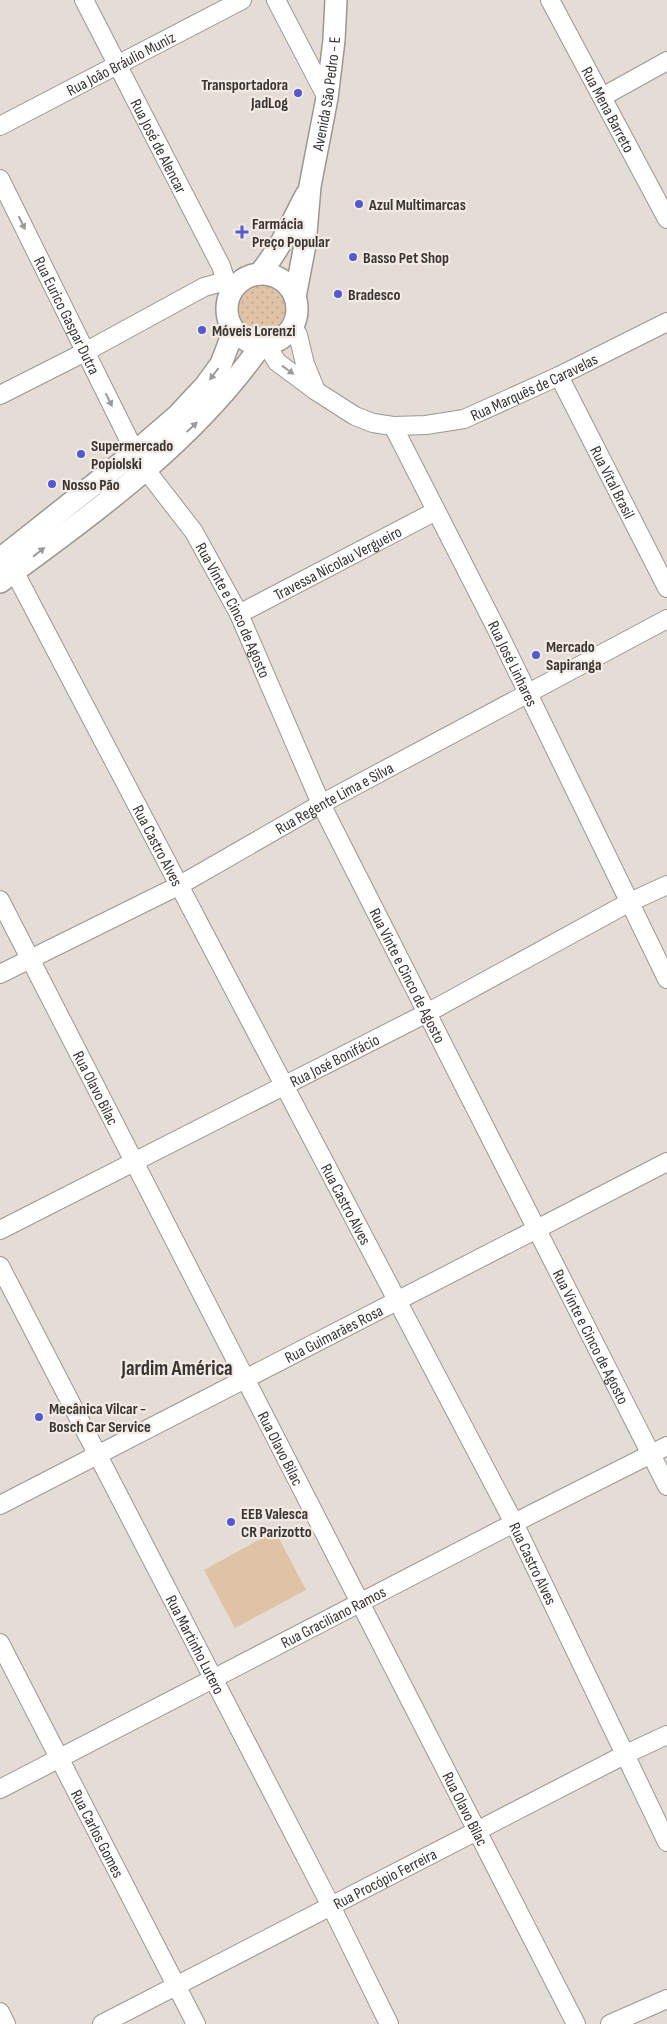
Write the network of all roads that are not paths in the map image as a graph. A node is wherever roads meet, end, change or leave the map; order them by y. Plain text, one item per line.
1 (84, 0) edge
2 (242, 0) edge
3 (276, 0) edge
4 (336, 0) edge
5 (550, 0) edge
6 (667, 61) edge
7 (118, 65) junction
8 (602, 97) junction
9 (327, 98) junction
10 (0, 126) edge
11 (0, 179) edge
12 (310, 186) junction
13 (667, 219) edge
14 (259, 274) junction
15 (232, 283) junction
16 (295, 297) junction
17 (667, 322) edge
18 (293, 326) junction
19 (234, 330) junction
20 (264, 344) junction
21 (86, 352) junction
22 (559, 376) junction
23 (316, 391) junction
24 (0, 395) edge
25 (394, 426) junction
26 (140, 461) junction
27 (436, 511) junction
28 (4, 562) edge
29 (667, 588) edge
30 (239, 614) junction
31 (667, 619) edge
32 (526, 693) junction
33 (321, 804) junction
34 (180, 884) junction
35 (667, 885) edge
36 (0, 900) edge
37 (628, 903) junction
38 (30, 959) junction
39 (0, 974) edge
40 (667, 979) edge
41 (427, 1013) junction
42 (284, 1085) junction
43 (135, 1161) junction
44 (667, 1162) edge
45 (536, 1228) junction
46 (0, 1230) edge
47 (0, 1266) edge
48 (397, 1300) junction
49 (246, 1378) junction
50 (667, 1446) edge
51 (98, 1455) junction
52 (650, 1455) junction
53 (667, 1486) edge
54 (0, 1505) edge
55 (514, 1523) junction
56 (360, 1602) junction
57 (0, 1643) edge
58 (213, 1679) junction
59 (667, 1735) edge
60 (626, 1754) junction
61 (59, 1758) junction
62 (0, 1789) edge
63 (477, 1830) junction
64 (667, 1842) edge
65 (331, 1906) junction
66 (176, 1986) junction
67 (667, 1999) edge
68 (0, 2012) edge
69 (6, 2024) edge
70 (102, 2024) edge
71 (196, 2024) edge
72 (389, 2024) edge
73 (576, 2024) edge
74 (610, 2024) edge

1 - 7 street, Rua José de Alencar
2 - 7 street, Rua João Bráulio Muniz
3 - 9 street
4 - 9 main road, Avenida São Pedro - E
5 - 8 street, Rua Mena Barreto
6 - 8 street
7 - 10 street, Rua João Bráulio Muniz
7 - 15 street, Rua José de Alencar
8 - 13 street, Rua Mena Barreto
9 - 12 main road, Avenida São Pedro - E
11 -> 21 street, Rua Eurico Gaspar Dutra
12 - 14 main road, Avenida São Pedro - E
12 - 16 main road, Avenida São Pedro - E
14 - 15 main road
14 - 16 main road
15 - 19 main road
15 - 21 street
16 - 18 main road
17 - 22 street, Rua Marquês de Caravelas
18 - 20 main road
18 - 23 street
19 - 20 main road
19 -> 26 main road
20 -> 23 street
26 -> 20 main road
21 - 24 street
21 -> 26 street, Rua Eurico Gaspar Dutra
22 - 25 street, Rua Marquês de Caravelas
22 - 29 street, Rua Vital Brasil
23 - 25 street
25 - 27 street, Rua José Linhares
26 - 28 main road
26 - 30 street, Rua Vinte e Cinco de Agosto
27 - 30 street, Travessa Nicolau Vergueiro
27 - 32 street, Rua José Linhares
28 - 34 street, Rua Castro Alves
30 - 33 street, Rua Vinte e Cinco de Agosto
31 - 32 street, Rua Regente Lima e Silva
32 - 33 street, Rua Regente Lima e Silva
32 - 37 street, Rua José Linhares
33 - 34 street, Rua Regente Lima e Silva
33 - 41 street, Rua Vinte e Cinco de Agosto
34 - 38 street, Rua Regente Lima e Silva
34 - 42 street, Rua Castro Alves
35 - 37 street, Rua José Bonifácio
36 - 38 street, Rua Olavo Bilac
37 - 40 street, Rua José Linhares
37 - 41 street, Rua José Bonifácio
38 - 39 street, Rua Regente Lima e Silva
38 - 43 street, Rua Olavo Bilac
41 - 42 street, Rua José Bonifácio
41 - 45 street, Rua Vinte e Cinco de Agosto
42 - 43 street, Rua José Bonifácio
42 - 48 street, Rua Castro Alves
43 - 46 street, Rua José Bonifácio
43 - 49 street, Rua Olavo Bilac
44 - 45 street, Rua Guimarães Rosa
45 - 48 street, Rua Guimarães Rosa
45 - 52 street, Rua Vinte e Cinco de Agosto
47 - 51 street, Rua Martinho Lutero
48 - 49 street, Rua Guimarães Rosa
48 - 55 street, Rua Castro Alves
49 - 51 street, Rua Guimarães Rosa
49 - 56 street, Rua Olavo Bilac
50 - 52 street, Rua Graciliano Ramos
51 - 54 street, Rua Guimarães Rosa
51 - 58 street, Rua Martinho Lutero
52 - 53 street, Rua Vinte e Cinco de Agosto
52 - 55 street, Rua Graciliano Ramos
55 - 56 street, Rua Graciliano Ramos
55 - 60 street, Rua Castro Alves
56 - 58 street, Rua Graciliano Ramos
56 - 63 street, Rua Olavo Bilac
57 - 61 street, Rua Carlos Gomes
58 - 61 street, Rua Graciliano Ramos
58 - 65 street, Rua Martinho Lutero
59 - 60 street, Rua Procópio Ferreira
60 - 63 street, Rua Procópio Ferreira
60 - 64 street, Rua Castro Alves
61 - 62 street, Rua Graciliano Ramos
61 - 66 street, Rua Carlos Gomes
63 - 65 street, Rua Procópio Ferreira
63 - 73 street, Rua Olavo Bilac
65 - 66 street, Rua Procópio Ferreira
65 - 72 street, Rua Martinho Lutero
66 - 70 street, Rua Procópio Ferreira
66 - 71 street, Rua Carlos Gomes
67 - 74 street
68 - 69 street

